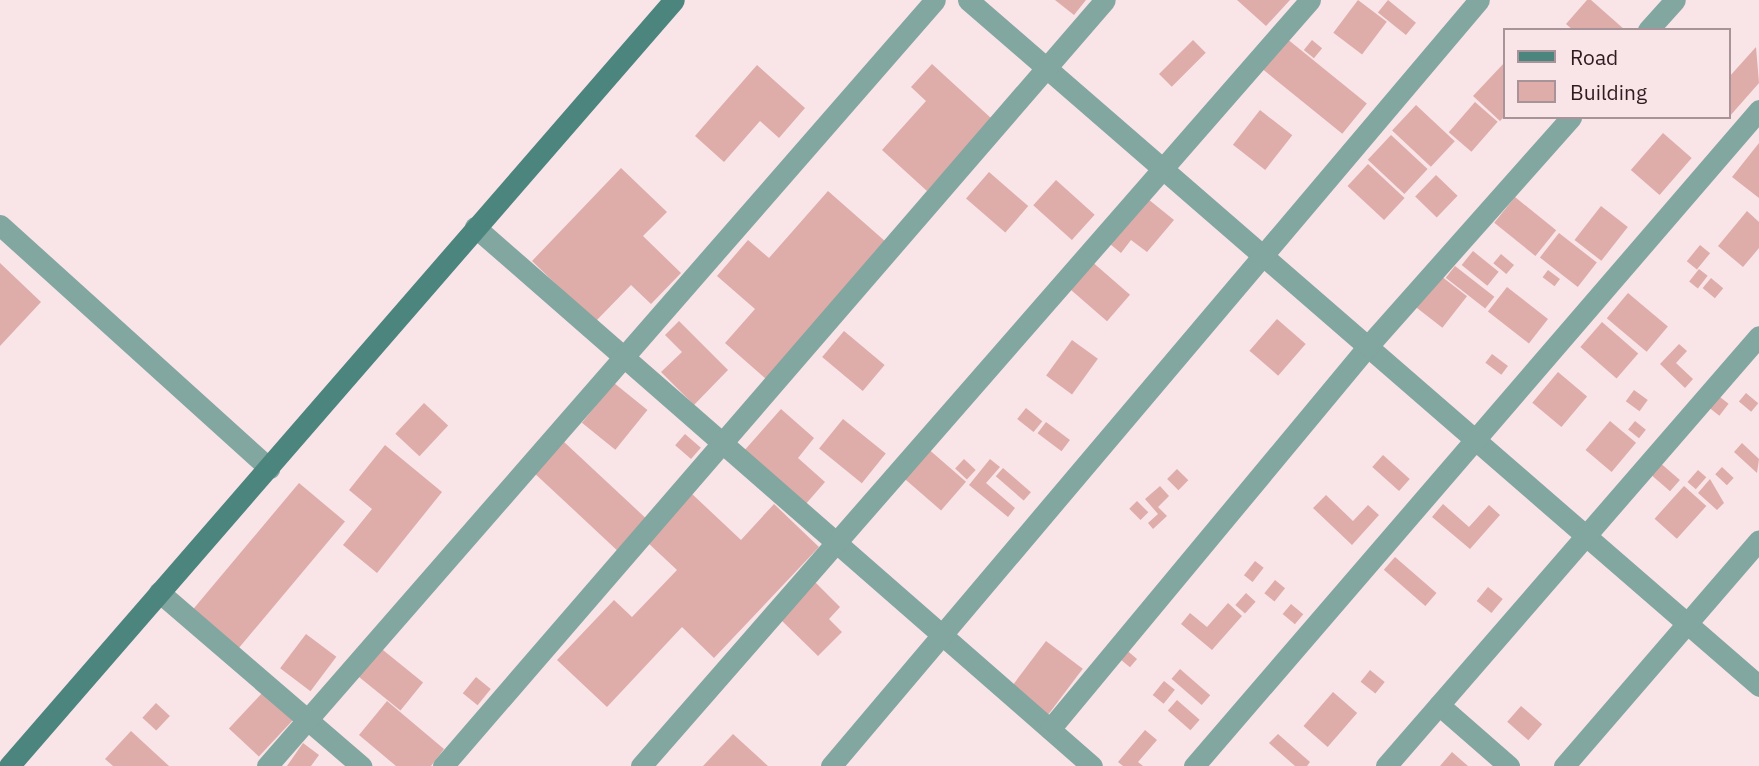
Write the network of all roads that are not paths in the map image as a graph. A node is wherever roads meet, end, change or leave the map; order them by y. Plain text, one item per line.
1 (674, 0) edge
2 (935, 0) edge
3 (968, 0) edge
4 (1105, 0) edge
5 (1310, 0) edge
6 (1479, 0) edge
7 (1675, 0) edge
8 (1650, 28) edge
9 (1047, 68) junction
10 (1759, 110) edge
11 (1569, 119) edge
12 (1161, 168) junction
13 (0, 225) edge
14 (475, 227) junction
15 (1260, 253) junction
16 (1759, 336) edge
17 (1367, 346) junction
18 (626, 353) junction
19 (725, 440) junction
20 (1475, 440) junction
21 (269, 468) junction
22 (1586, 536) junction
23 (1759, 540) edge
24 (839, 542) junction
25 (159, 592) junction
26 (1687, 624) junction
27 (942, 633) junction
28 (1759, 686) edge
29 (1440, 705) junction
30 (308, 719) junction
31 (1050, 729) junction
32 (9, 766) edge
33 (267, 766) edge
34 (361, 766) edge
35 (443, 766) edge
36 (641, 766) edge
37 (831, 766) edge
38 (1092, 766) edge
39 (1194, 766) edge
40 (1387, 766) edge
41 (1509, 766) edge
42 (1564, 766) edge

1 - 14 street
2 - 18 street
3 - 9 street
4 - 9 street
5 - 12 street
6 - 15 street
7 - 8 street
9 - 12 street
9 - 19 street
10 - 20 street
11 - 17 street
12 - 15 street
12 - 24 street
13 - 21 street
14 - 18 street
14 - 21 street
15 - 17 street
15 - 27 street
16 - 22 street
17 - 20 street
17 - 31 street
18 - 19 street
18 - 30 street
19 - 24 street
19 - 35 street
20 - 22 street
20 - 39 street
21 - 25 street
22 - 26 street
22 - 29 street
23 - 26 street
24 - 27 street
24 - 36 street
25 - 30 street
25 - 32 street
26 - 28 street
26 - 42 street
27 - 31 street
27 - 37 street
29 - 40 street
29 - 41 street
30 - 33 street
30 - 34 street
31 - 38 street

